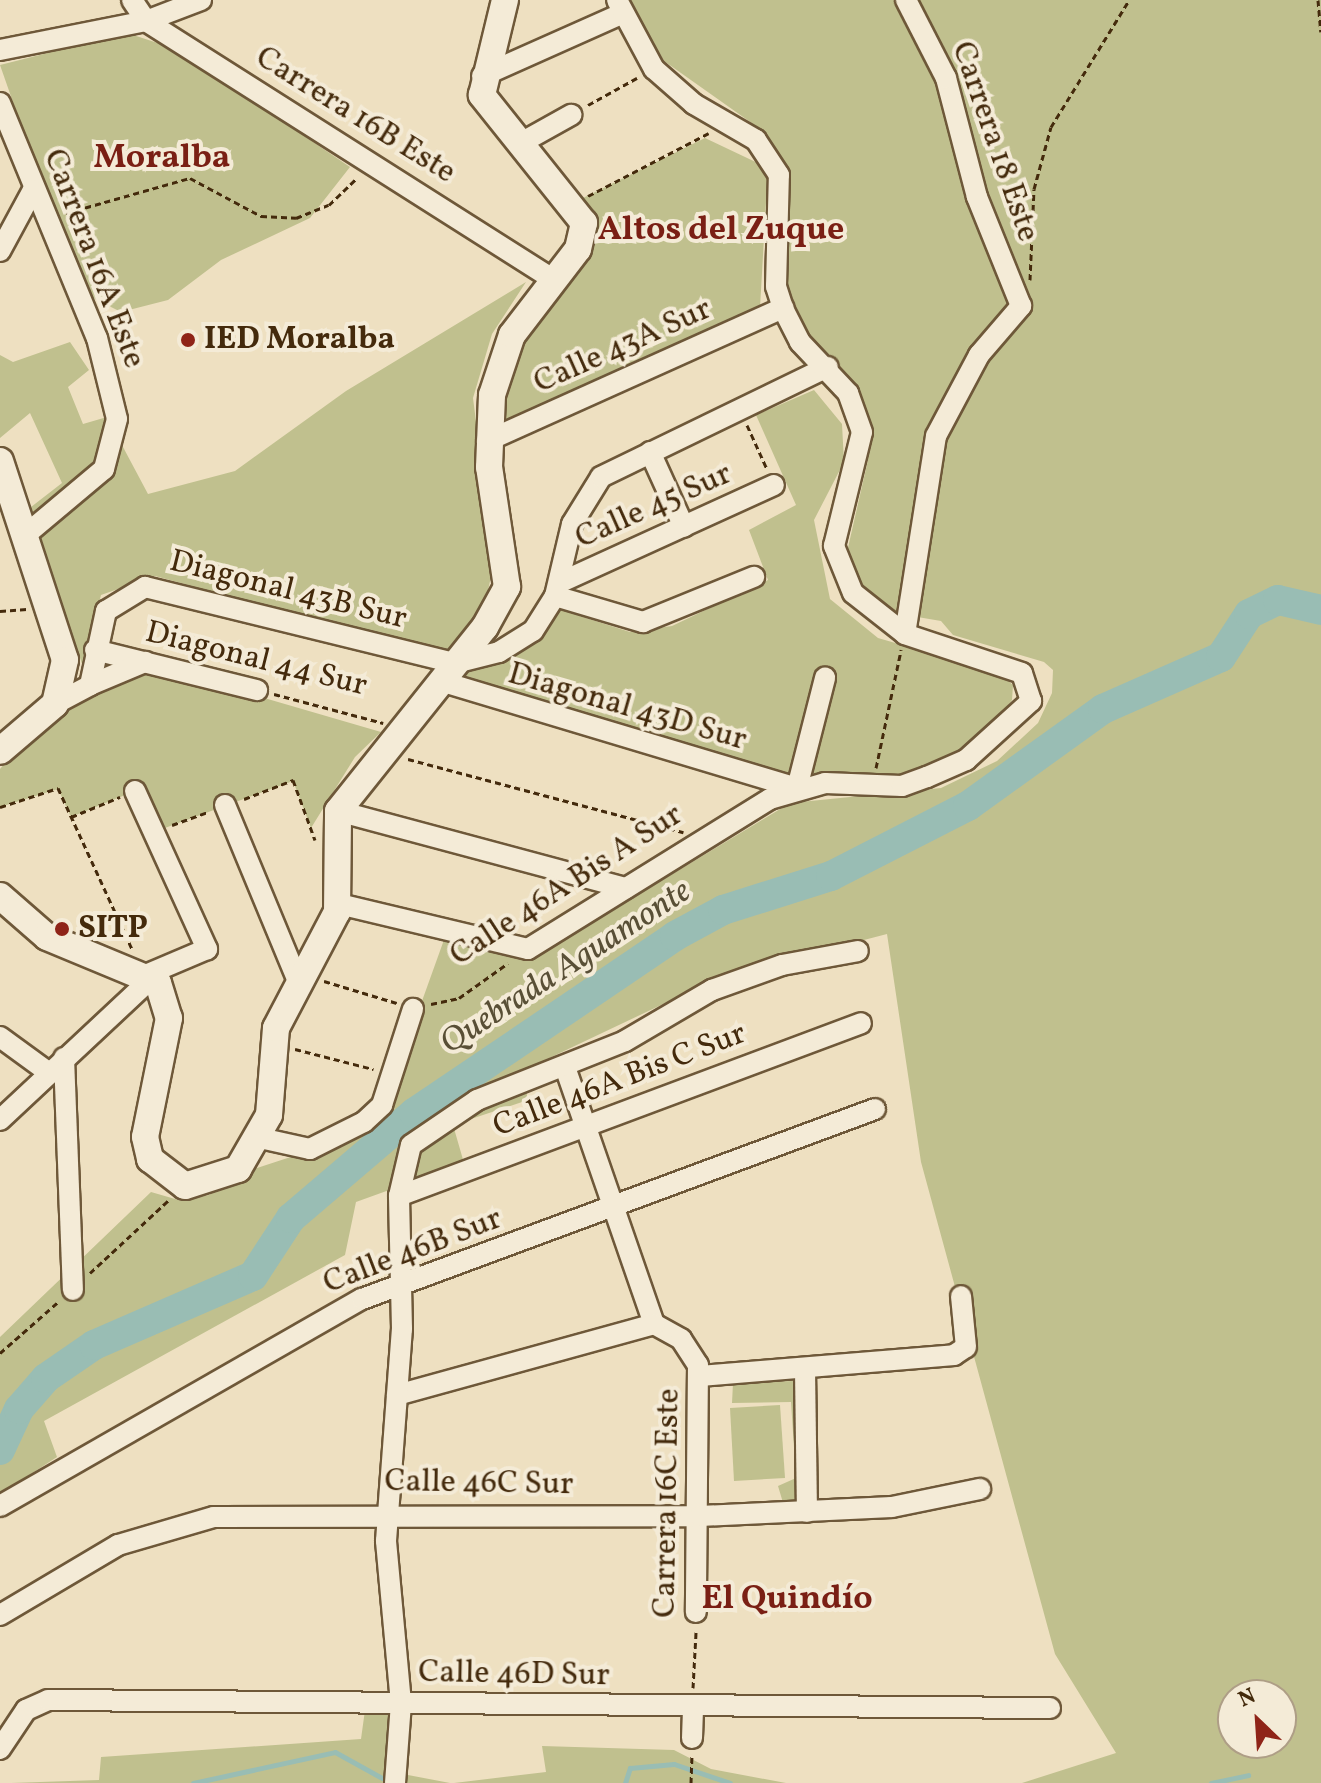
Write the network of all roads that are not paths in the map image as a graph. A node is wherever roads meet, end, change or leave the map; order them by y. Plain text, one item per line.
1 (132, 0) edge
2 (201, 0) edge
3 (505, 0) edge
4 (906, 0) edge
5 (619, 7) edge
6 (146, 21) junction
7 (0, 50) edge
8 (482, 76) junction
9 (0, 103) edge
10 (571, 115) road end
11 (519, 144) junction
12 (33, 190) junction
13 (0, 251) edge
14 (552, 279) junction
15 (783, 308) junction
16 (828, 367) junction
17 (487, 441) junction
18 (650, 452) junction
19 (0, 461) edge
20 (774, 485) road end
21 (684, 527) junction
22 (29, 532) junction
23 (754, 577) dead end
24 (557, 590) junction
25 (905, 634) junction
26 (95, 650) junction
27 (145, 662) junction
28 (448, 672) junction
29 (825, 678) dead end
30 (90, 685) junction
31 (257, 690) road end
32 (55, 704) junction
33 (0, 751) edge
34 (797, 788) junction
35 (135, 791) road end
36 (225, 805) dead end
37 (338, 811) junction
38 (626, 888) junction
39 (0, 896) edge
40 (339, 904) junction
41 (858, 951) dead end
42 (148, 974) junction
43 (299, 977) junction
44 (413, 1009) road end
45 (861, 1023) dead end
46 (0, 1037) edge
47 (64, 1058) junction
48 (565, 1067) junction
49 (48, 1072) junction
50 (875, 1109) dead end
51 (0, 1120) edge
52 (585, 1127) junction
53 (260, 1138) junction
54 (399, 1196) junction
55 (614, 1209) junction
56 (403, 1283) junction
57 (73, 1290) road end
58 (961, 1296) dead end
59 (654, 1324) junction
60 (805, 1370) junction
61 (700, 1376) junction
62 (397, 1395) junction
63 (980, 1489) dead end
64 (0, 1506) edge
65 (387, 1512) junction
66 (807, 1512) junction
67 (700, 1516) junction
68 (696, 1612) road end
69 (0, 1615) edge
70 (401, 1703) junction
71 (693, 1708) junction
72 (1050, 1708) dead end
73 (692, 1748) road end
74 (0, 1749) edge
75 (395, 1783) edge

1 - 6 street, Carrera 16B Este
2 - 6 street
3 - 8 street
4 - 25 street, Carrera 18 Este
5 - 8 street
5 - 15 street
6 - 7 street
6 - 14 street, Carrera 16B Este
8 - 11 street
9 - 12 street, Carrera 16A Este
10 - 11 street
11 - 14 street
12 - 13 street
12 - 22 street, Carrera 16A Este
14 - 17 street
15 - 16 street
15 - 17 street, Calle 43A Sur
16 - 18 street
16 - 25 street
17 - 28 street
18 - 21 street
18 - 24 street
19 - 22 street
20 - 21 street, Calle 45 Sur
21 - 24 street, Calle 45 Sur
22 - 32 street
23 - 24 street
24 - 28 street, Calle 45 Sur
25 - 34 street, Calle 46A Bis A Sur
26 - 27 street, Diagonal 44 Sur
26 - 28 street, Diagonal 43B Sur
26 - 30 street, Diagonal 43B Sur
27 - 30 street
27 - 31 street, Diagonal 44 Sur
28 - 34 street, Diagonal 43D Sur
28 - 37 street
29 - 34 street
30 - 32 street
32 - 33 street
34 - 38 street, Calle 46A Bis A Sur
35 - 42 street
36 - 43 street
37 - 38 street
37 - 40 street
38 - 40 street, Calle 46A Bis A Sur
39 - 42 street
40 - 43 street
41 - 48 street
42 - 47 street
42 - 53 street
43 - 53 street
44 - 53 street
45 - 52 street, Calle 46A Bis C Sur
46 - 49 street
47 - 49 street
47 - 57 street
48 - 52 street
48 - 54 street
49 - 51 street
50 - 55 street, Calle 46B Sur
52 - 54 street, Calle 46A Bis C Sur
52 - 55 street
54 - 56 street
55 - 56 street, Calle 46B Sur
55 - 59 street
56 - 62 street
56 - 64 street, Calle 46B Sur
58 - 60 street
59 - 61 street, Carrera 16C Este
59 - 62 street
60 - 61 street
60 - 66 street
61 - 67 street, Carrera 16C Este
62 - 65 street
63 - 66 street, Calle 46C Sur
65 - 67 street, Calle 46C Sur
65 - 69 street, Calle 46C Sur
65 - 70 street
66 - 67 street, Calle 46C Sur
67 - 68 street, Carrera 16C Este
70 - 71 street, Calle 46D Sur
70 - 74 street, Calle 46D Sur
70 - 75 street
71 - 72 street, Calle 46D Sur
71 - 73 street

